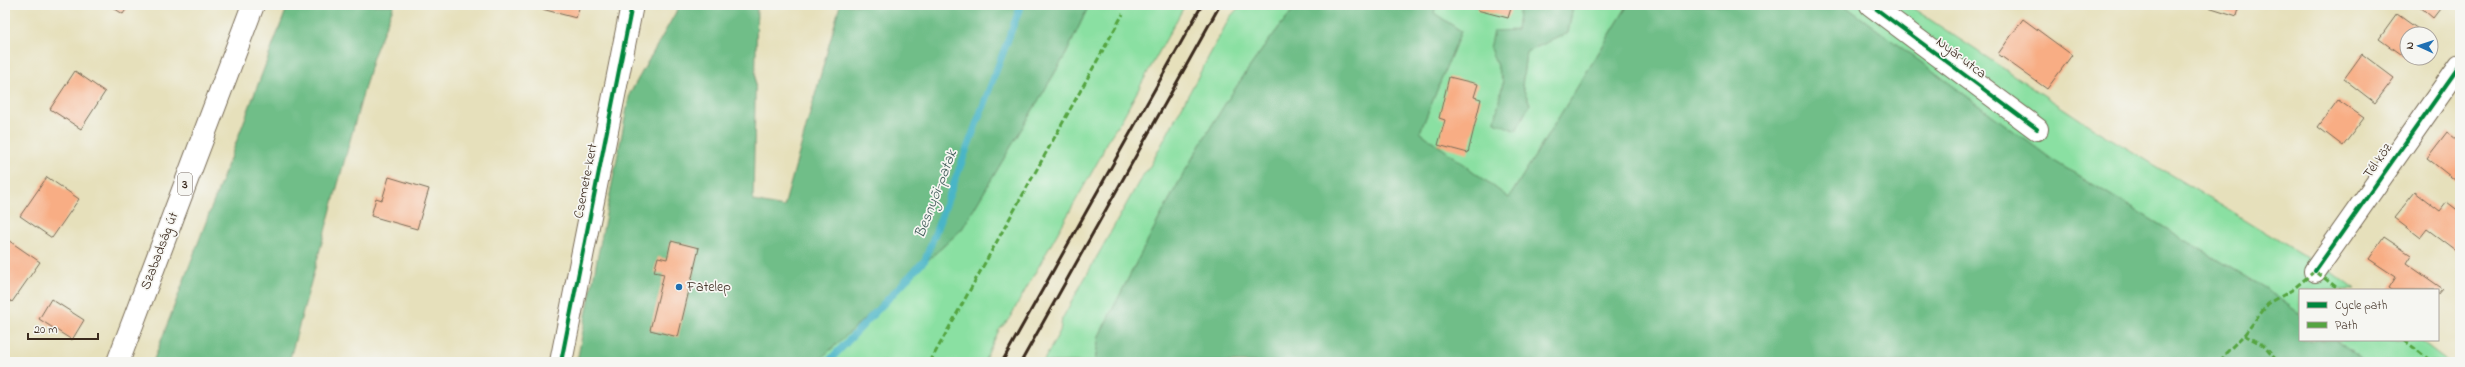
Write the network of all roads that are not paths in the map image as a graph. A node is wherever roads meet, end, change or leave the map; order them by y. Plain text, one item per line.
1 (253, 5) edge
2 (632, 5) edge
3 (1872, 5) edge
4 (2460, 64) edge
5 (2037, 129) dead end
6 (2315, 271) dead end
7 (118, 362) edge
8 (561, 362) edge

1 - 7 street, Szabadság út / 3
2 - 8 street, Csemete-kert
3 - 5 street, Nyár utca
4 - 6 street, Tél köz

